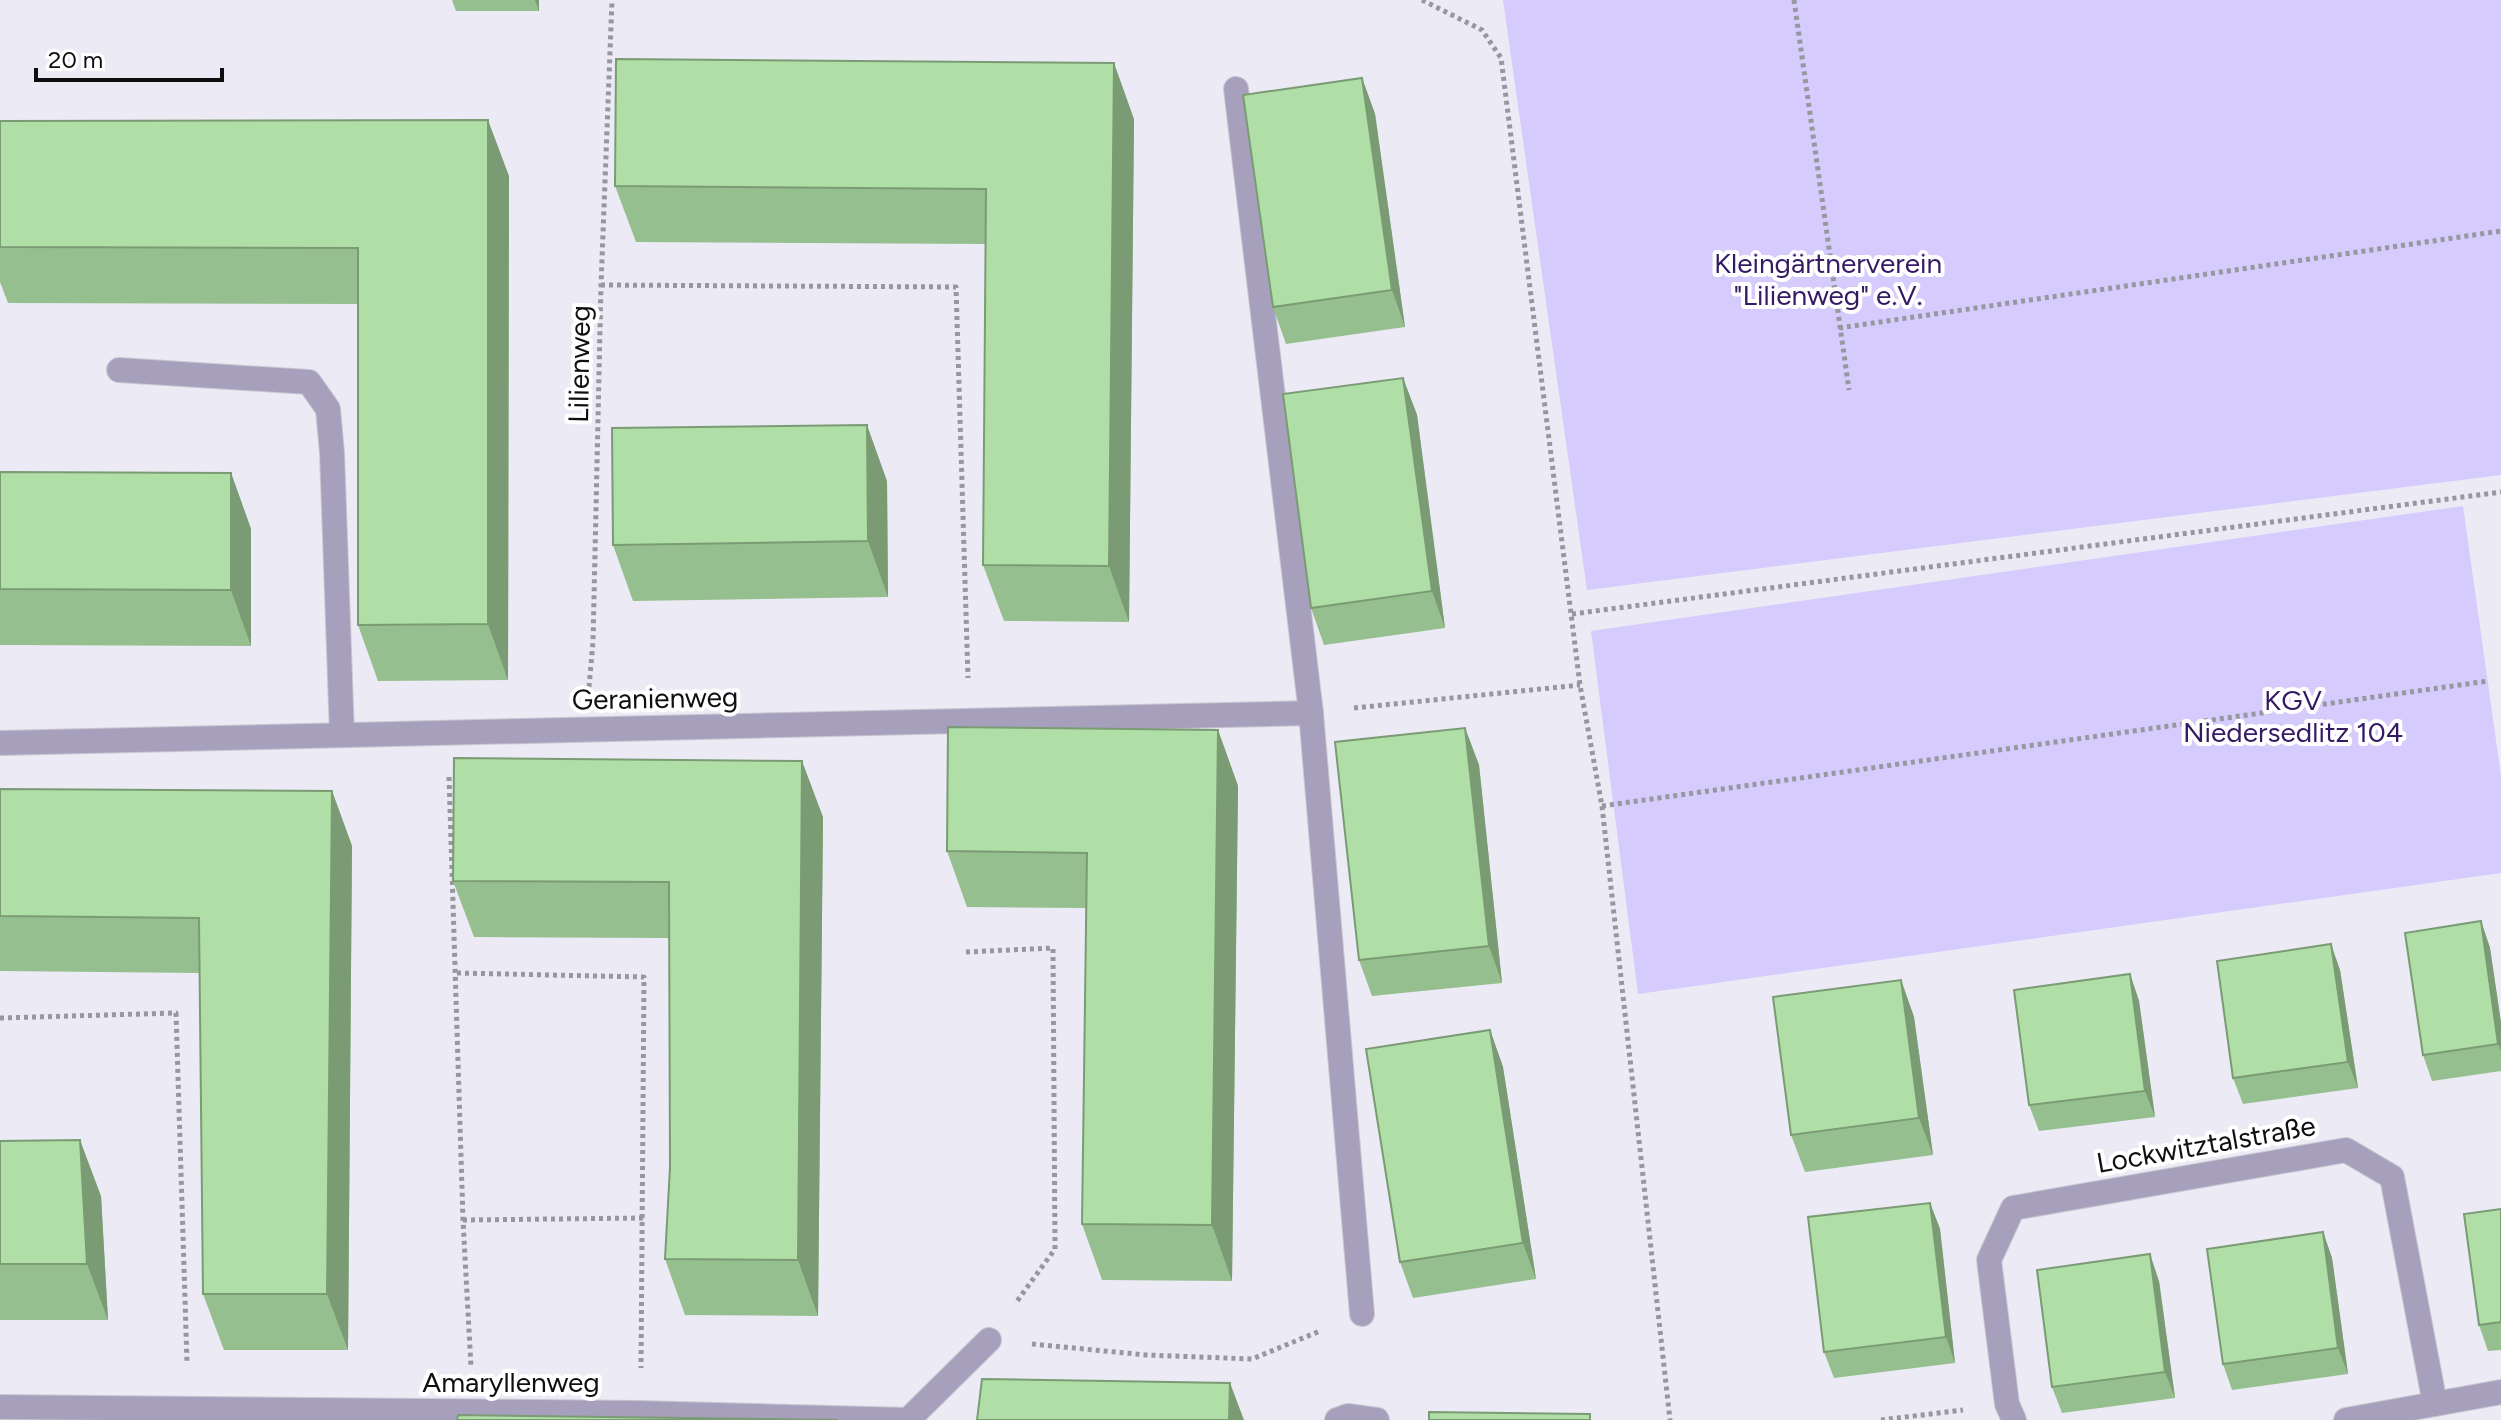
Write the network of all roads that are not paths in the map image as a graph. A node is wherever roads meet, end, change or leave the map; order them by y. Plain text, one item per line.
1 (1236, 89) dead end
2 (119, 370) dead end
3 (1311, 713) junction
4 (342, 735) junction
5 (0, 743) edge
6 (1362, 1314) road end
7 (989, 1340) road end
8 (2501, 1392) edge
9 (2435, 1404) junction
10 (0, 1407) edge
11 (2010, 1412) edge
12 (908, 1420) edge
13 (1337, 1420) edge
14 (1377, 1420) edge
15 (2346, 1420) edge

1 - 3 street
2 - 4 street
3 - 4 street, Geranienweg
3 - 6 street
4 - 5 street, Geranienweg
7 - 12 street, Amaryllenweg
8 - 9 street
9 - 11 street, Lockwitztalstraße
9 - 15 street
10 - 12 street, Amaryllenweg
13 - 14 street

